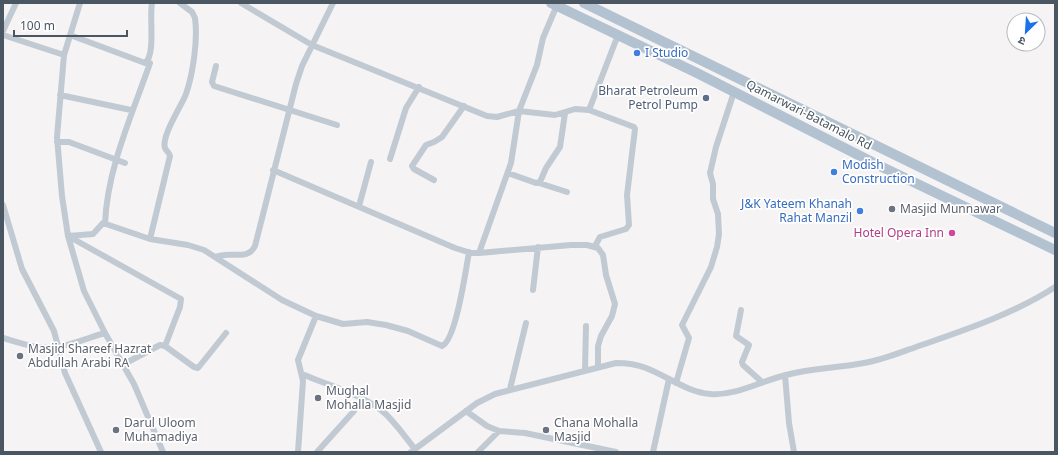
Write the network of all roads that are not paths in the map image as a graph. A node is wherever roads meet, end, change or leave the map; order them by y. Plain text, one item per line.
1 (16, 3) edge
2 (80, 3) edge
3 (152, 3) edge
4 (180, 3) edge
5 (241, 3) edge
6 (333, 3) edge
7 (584, 3) edge
8 (554, 4) edge
9 (3, 31) edge
10 (3, 35) edge
11 (618, 35) junction
12 (70, 36) junction
13 (312, 45) junction
14 (64, 55) junction
15 (150, 63) dead end
16 (216, 66) dead end
17 (418, 87) junction
18 (734, 92) junction
19 (60, 95) junction
20 (464, 106) junction
21 (288, 109) junction
22 (131, 110) dead end
23 (519, 110) junction
24 (589, 110) junction
25 (564, 113) junction
26 (337, 125) dead end
27 (57, 142) junction
28 (390, 159) dead end
29 (117, 160) junction
30 (371, 162) dead end
31 (125, 163) dead end
32 (919, 167) junction
33 (273, 170) junction
34 (508, 173) junction
35 (434, 180) dead end
36 (913, 182) junction
37 (539, 183) junction
38 (567, 192) dead end
39 (3, 205) edge
40 (359, 206) junction
41 (105, 224) junction
42 (1055, 233) edge
43 (68, 236) junction
44 (150, 239) junction
45 (1040, 242) junction
46 (1055, 245) edge
47 (595, 246) junction
48 (538, 247) junction
49 (1055, 250) edge
50 (470, 252) junction
51 (479, 253) junction
52 (216, 257) junction
53 (1055, 288) edge
54 (533, 290) dead end
55 (741, 310) dead end
56 (316, 316) junction
57 (526, 323) dead end
58 (586, 326) dead end
59 (105, 333) junction
60 (226, 333) dead end
61 (3, 338) edge
62 (165, 346) junction
63 (59, 347) junction
64 (124, 364) junction
65 (598, 367) junction
66 (585, 370) junction
67 (302, 374) junction
68 (785, 375) junction
69 (669, 379) junction
70 (762, 382) junction
71 (676, 383) junction
72 (510, 389) junction
73 (466, 411) junction
74 (354, 412) dead end
75 (499, 431) junction
76 (413, 451) edge
77 (101, 452) edge
78 (163, 452) edge
79 (298, 452) edge
80 (317, 452) edge
81 (478, 452) edge
82 (616, 452) edge
83 (653, 452) edge
84 (794, 452) edge

1 - 9 street
2 - 12 street
3 - 12 street
4 - 44 street
5 - 13 street
6 - 13 street
7 - 32 main road, Qamarwari-Batamalo Rd
8 - 11 main road, Qamarwari-Batamalo Rd
8 - 23 street
10 - 14 street
11 - 18 main road, Qamarwari-Batamalo Rd
11 - 24 street
12 - 14 street
13 - 17 street
13 - 21 street
14 - 19 street
15 - 29 street
16 - 21 street
17 - 20 street
17 - 28 street
18 - 36 main road, Qamarwari-Batamalo Rd
18 - 71 street
19 - 22 street
19 - 27 street
20 - 23 street
20 - 35 street
21 - 26 street
21 - 33 street
23 - 25 street
23 - 34 street
24 - 25 street
24 - 47 street
25 - 37 street
27 - 29 street
27 - 43 street
29 - 31 street
29 - 41 street
30 - 40 street
32 - 36 main road
32 - 42 main road, Qamarwari-Batamalo Rd
33 - 40 street
33 - 52 street
34 - 37 street
34 - 51 street
36 - 45 main road, Qamarwari-Batamalo Rd
37 - 38 street
39 - 63 street
40 - 50 street
41 - 43 street
41 - 44 street
43 - 59 street
43 - 62 street
44 - 52 street
45 - 46 main road
45 - 49 main road, Qamarwari-Batamalo Rd
47 - 48 street
47 - 65 street
48 - 51 street
48 - 54 street
50 - 51 street
50 - 56 street
52 - 56 street
53 - 68 street
55 - 70 street
56 - 67 street
57 - 72 street
58 - 66 street
59 - 63 street
59 - 64 street
60 - 62 street
61 - 63 street
62 - 64 street
63 - 77 street
64 - 78 street
65 - 66 street
65 - 69 street
66 - 72 street
67 - 76 street
67 - 79 street
68 - 70 street
68 - 84 street
69 - 71 street
69 - 83 street
70 - 71 street
72 - 73 street
73 - 75 street
73 - 76 street
74 - 80 street
75 - 81 street
75 - 82 street

